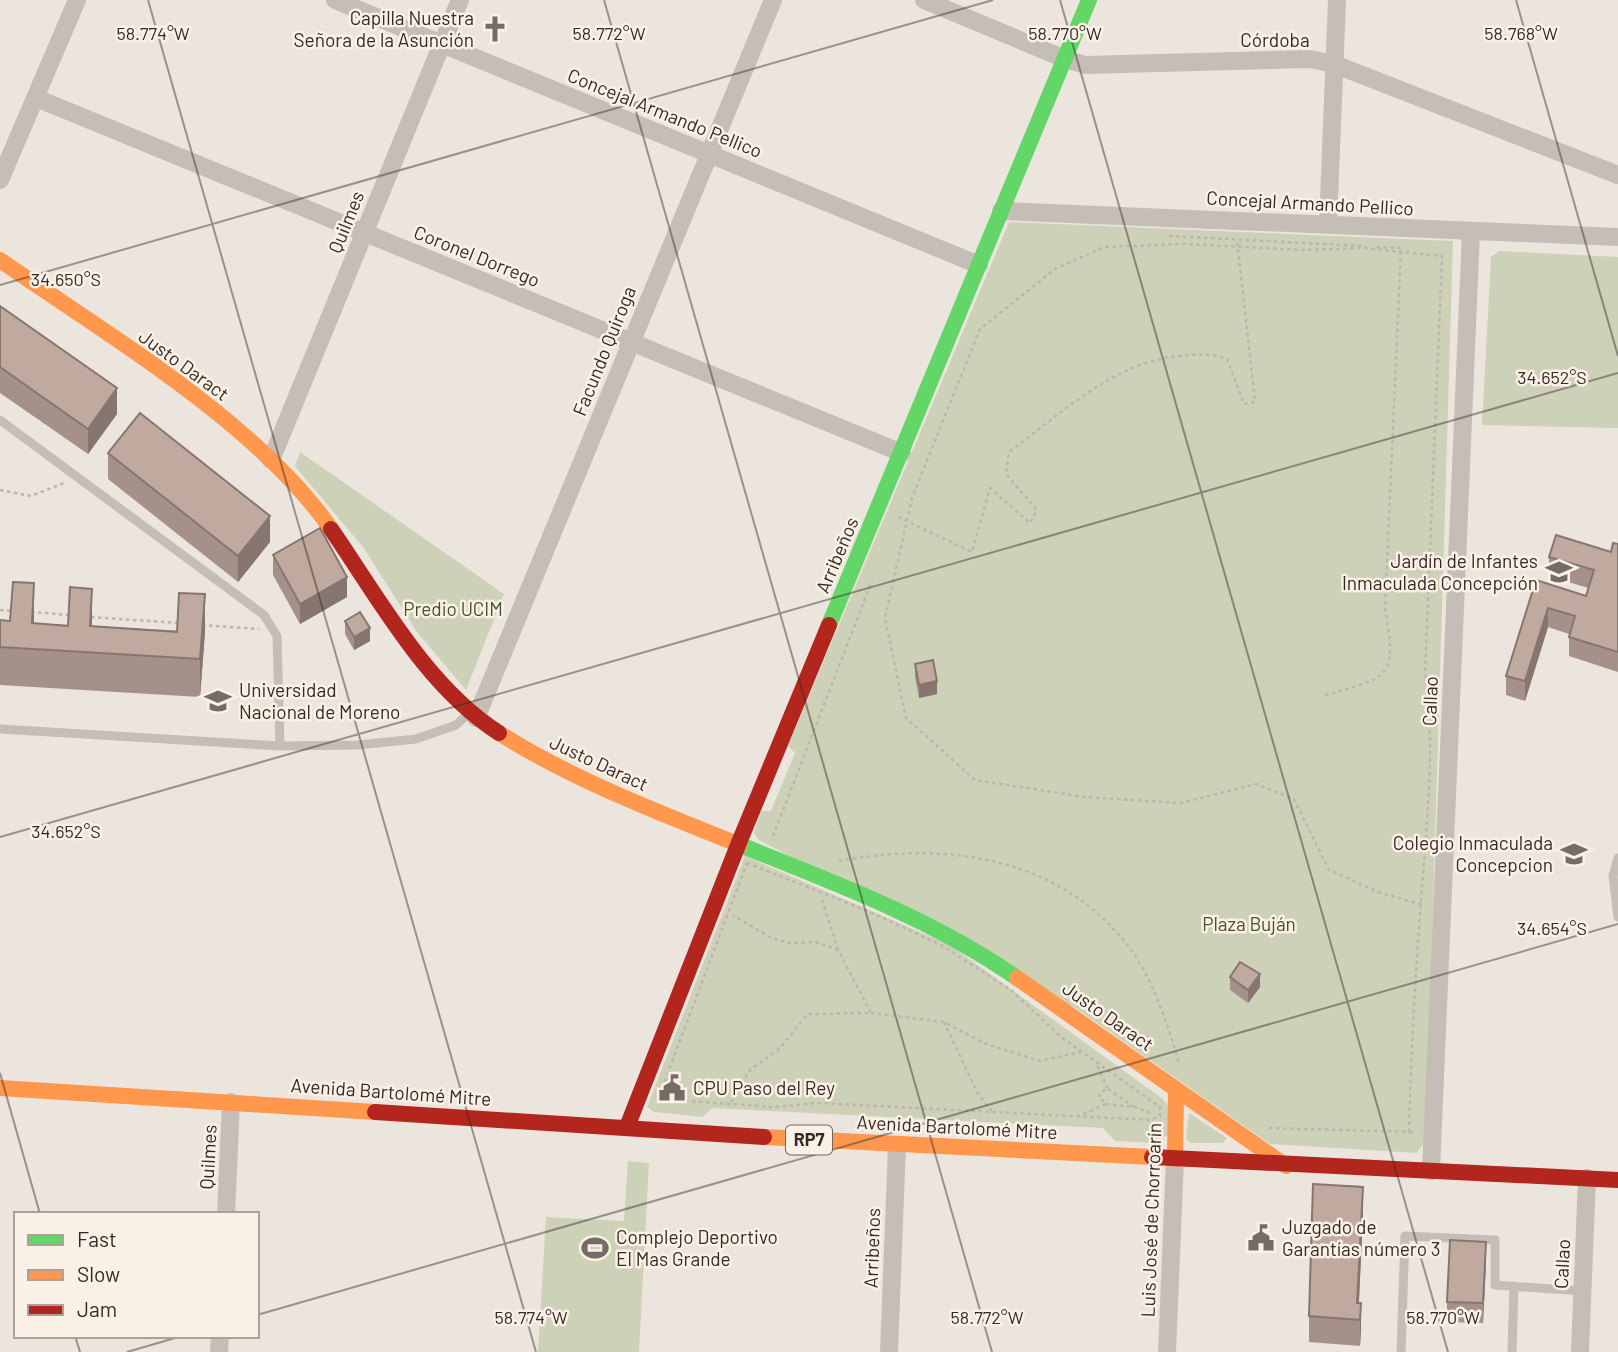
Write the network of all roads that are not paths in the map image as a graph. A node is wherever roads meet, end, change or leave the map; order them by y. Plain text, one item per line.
1 (77, 0) edge
2 (335, 0) edge
3 (460, 0) edge
4 (773, 0) edge
5 (924, 0) edge
6 (1089, 0) edge
7 (1337, 0) edge
8 (442, 44) junction
9 (1065, 59) junction
10 (1334, 64) junction
11 (36, 98) junction
12 (709, 154) junction
13 (1618, 175) edge
14 (0, 180) edge
15 (1001, 211) junction
16 (1328, 225) junction
17 (364, 232) junction
18 (1471, 232) junction
19 (1618, 237) edge
20 (0, 260) edge
21 (979, 265) junction
22 (630, 342) junction
23 (0, 420) edge
24 (902, 453) junction
25 (271, 460) junction
26 (473, 715) junction
27 (0, 729) edge
28 (280, 746) junction
29 (738, 845) junction
30 (1618, 858) edge
31 (1618, 917) edge
32 (0, 1088) edge
33 (1176, 1090) junction
34 (232, 1102) junction
35 (627, 1127) junction
36 (897, 1145) junction
37 (1175, 1159) junction
38 (1286, 1166) junction
39 (1431, 1171) junction
40 (1587, 1178) junction
41 (1618, 1180) edge
42 (226, 1212) edge
43 (1514, 1286) junction
44 (1582, 1291) junction
45 (889, 1352) edge
46 (1167, 1352) edge
47 (1401, 1352) edge
48 (1512, 1352) edge
49 (1580, 1352) edge

1 - 11 street
2 - 8 street, Concejal Armando Pellico
3 - 8 street, Quilmes
4 - 12 street, Facundo Quiroga
5 - 9 street, Córdoba
6 - 9 street, Arribeños
7 - 10 street
8 - 12 street, Concejal Armando Pellico
8 - 17 street, Quilmes
9 - 10 street, Córdoba
9 - 15 street, Arribeños
10 - 13 street, Córdoba
10 - 16 street
11 - 14 street
11 - 17 street, Coronel Dorrego
12 - 21 street, Concejal Armando Pellico
12 - 22 street, Facundo Quiroga
15 - 16 street, Concejal Armando Pellico
15 - 21 street, Arribeños
16 - 18 street, Concejal Armando Pellico
17 - 22 street, Coronel Dorrego
17 - 25 street, Quilmes
18 - 19 street, Concejal Armando Pellico
18 - 39 street, Callao
20 - 25 street, Justo Daract
21 - 24 street, Arribeños
22 - 24 street, Coronel Dorrego
22 - 26 street, Facundo Quiroga
23 - 28 lane
24 - 29 street, Arribeños
25 - 26 street, Justo Daract
26 - 28 lane
26 - 29 street, Justo Daract
27 - 28 lane
29 - 33 street, Justo Daract
29 - 35 street, Arribeños
30 - 31 lane
32 - 34 street, Avenida Bartolomé Mitre / RP7
33 - 37 street, Luis José de Chorroarín
33 - 38 street, Justo Daract
34 - 35 street, Avenida Bartolomé Mitre / RP7
34 - 42 street, Quilmes
35 - 36 street, Avenida Bartolomé Mitre / RP7
36 - 37 street, Avenida Bartolomé Mitre / RP7
36 - 45 street, Arribeños
37 - 38 street, Avenida Bartolomé Mitre / RP7
37 - 46 street, Luis José de Chorroarín
38 - 39 street, Avenida Bartolomé Mitre / RP7
39 - 40 street, Avenida Bartolomé Mitre / RP7
40 - 41 street, Avenida Bartolomé Mitre / RP7
40 - 44 street, Callao
43 - 44 lane
43 - 47 lane
43 - 48 lane
44 - 49 street, Callao

